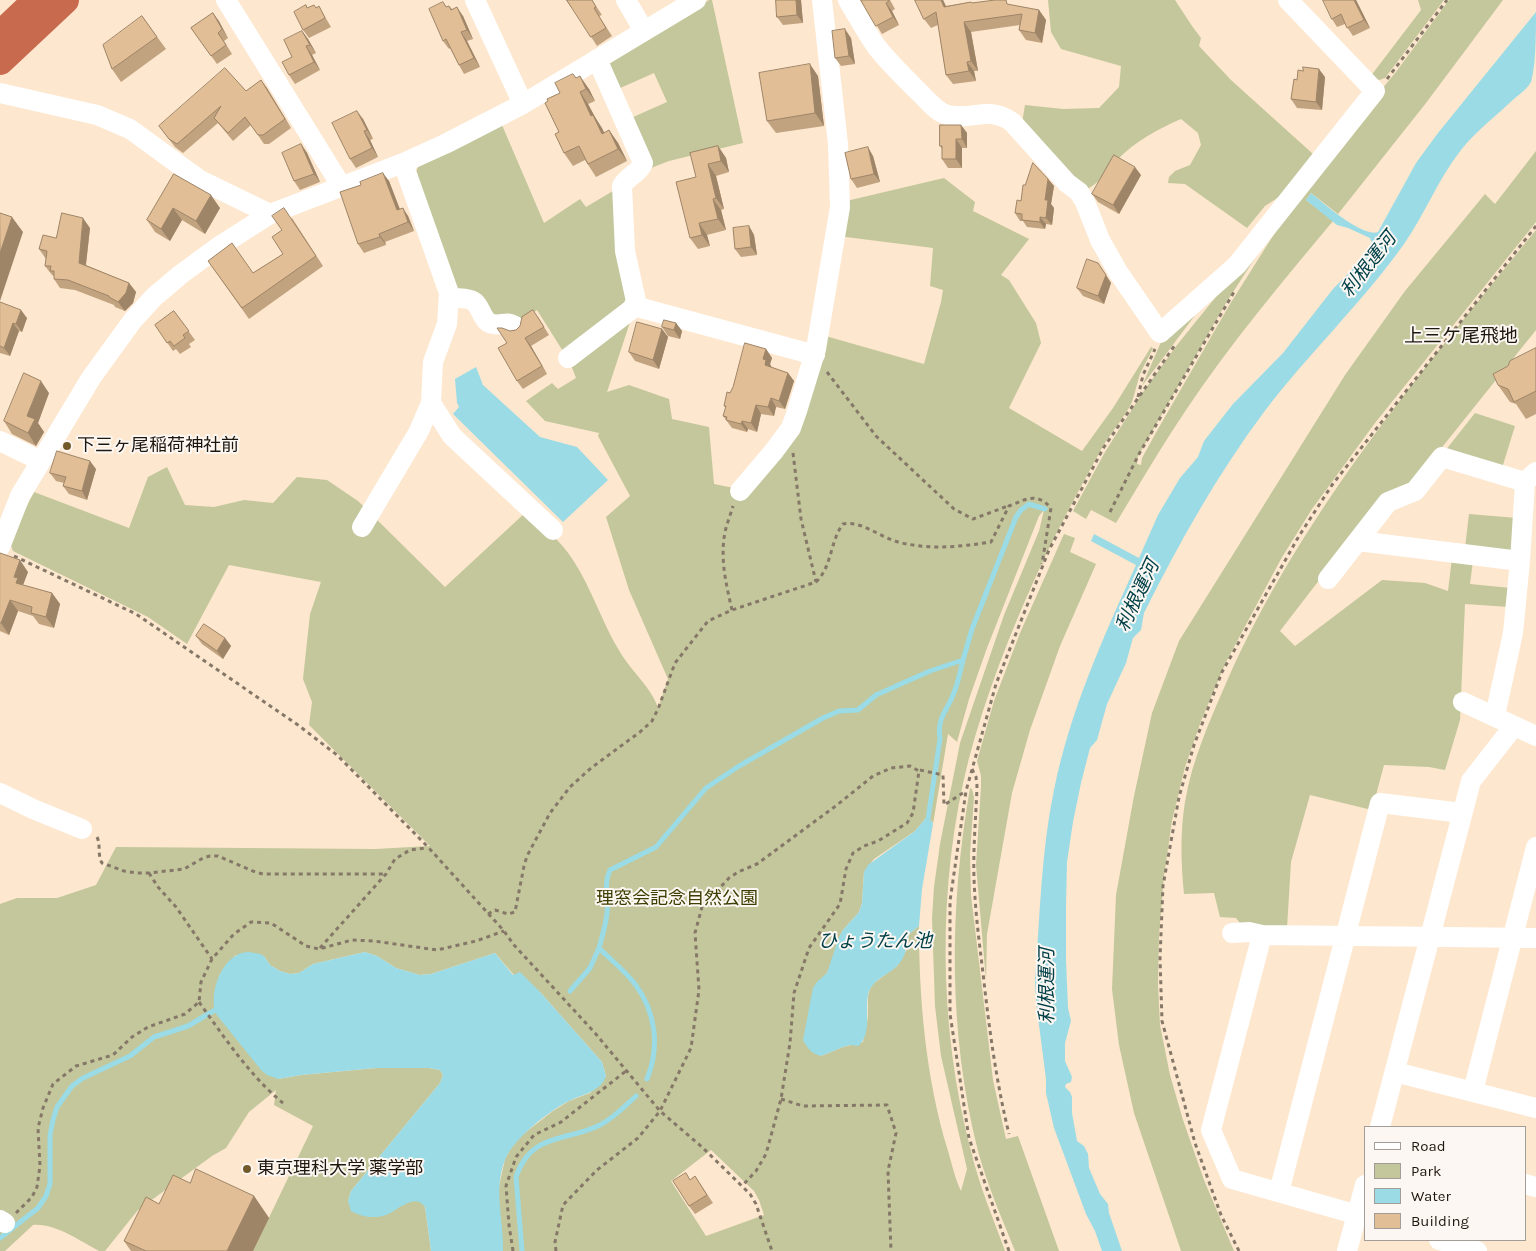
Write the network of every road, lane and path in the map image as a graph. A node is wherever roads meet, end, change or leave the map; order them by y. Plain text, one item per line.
1 (37, 0) edge
2 (65, 0) edge
3 (226, 0) edge
4 (475, 0) edge
5 (626, 0) edge
6 (696, 0) edge
7 (822, 0) edge
8 (848, 0) edge
9 (1288, 0) edge
10 (1447, 0) edge
11 (644, 31) junction
12 (0, 35) edge
13 (597, 59) junction
14 (0, 61) edge
15 (1375, 91) junction
16 (0, 93) edge
17 (523, 104) junction
18 (403, 163) junction
19 (342, 187) junction
20 (270, 214) junction
21 (1536, 226) edge
22 (1235, 292) dead end
23 (449, 297) junction
24 (634, 306) junction
25 (516, 326) dead end
26 (1169, 337) junction
27 (815, 355) junction
28 (568, 358) dead end
29 (1137, 400) junction
30 (431, 403) junction
31 (793, 423) junction
32 (0, 441) edge
33 (41, 461) junction
34 (1530, 477) edge
35 (740, 491) joint
36 (1009, 506) junction
37 (1110, 512) dead end
38 (362, 527) dead end
39 (552, 530) dead end
40 (1358, 541) junction
41 (4, 550) edge
42 (1520, 560) junction
43 (1041, 571) junction
44 (1328, 579) dead end
45 (816, 582) junction
46 (732, 610) junction
47 (1463, 702) dead end
48 (1495, 716) junction
49 (1514, 726) junction
50 (1536, 736) edge
51 (917, 769) junction
52 (972, 769) junction
53 (966, 791) junction
54 (0, 793) edge
55 (1462, 813) junction
56 (82, 829) joint
57 (1536, 847) edge
58 (428, 848) junction
59 (149, 873) junction
60 (386, 874) junction
61 (488, 914) junction
62 (504, 931) junction
63 (1232, 933) dead end
64 (1262, 935) junction
65 (1346, 936) junction
66 (1429, 936) junction
67 (1513, 937) junction
68 (1536, 938) edge
69 (319, 949) junction
70 (212, 959) junction
71 (200, 1002) junction
72 (627, 1071) junction
73 (1394, 1072) junction
74 (1472, 1091) junction
75 (781, 1099) junction
76 (283, 1103) dead end
77 (1536, 1108) edge
78 (660, 1112) junction
79 (1380, 1126) edge
80 (1009, 1134) dead end
81 (742, 1186) junction
82 (1279, 1192) junction
83 (1364, 1193) edge
84 (1361, 1216) edge
85 (3, 1222) edge
86 (1443, 1241) edge
87 (513, 1251) edge
88 (556, 1251) edge
89 (772, 1251) edge
90 (891, 1251) edge
91 (1009, 1251) edge
92 (1239, 1251) edge
93 (1347, 1251) edge
94 (1477, 1251) edge

1 - 12 highway
2 - 14 highway
3 - 19 street
4 - 17 street
5 - 11 street
6 - 11 street
7 - 27 street
8 - 26 street
9 - 15 street
10 - 15 path
11 - 13 street
13 - 17 street
13 - 24 street
15 - 26 street
16 - 20 street
17 - 18 street
18 - 19 street
18 - 23 street
19 - 20 street
20 - 33 street
21 - 92 path
22 - 37 path
23 - 25 street
23 - 30 street
24 - 27 street
24 - 28 street
26 - 29 path
26 - 29 path
27 - 31 street
27 - 36 path
29 - 43 path
30 - 38 street
30 - 39 street
31 - 35 street
31 - 45 path
32 - 33 street
33 - 41 street
34 - 40 street
34 - 42 street
35 - 46 path
36 - 43 path
36 - 45 path
40 - 42 street
40 - 44 street
41 - 58 path
42 - 48 street
43 - 52 path
45 - 46 path
46 - 61 path
47 - 48 street
48 - 49 street
49 - 50 street
49 - 55 street
51 - 53 path
51 - 75 path
51 - 78 path
52 - 53 path
52 - 80 path
53 - 91 path
54 - 56 street
55 - 65 street
55 - 66 street
56 - 59 path
57 - 67 street
58 - 60 path
58 - 61 path
59 - 60 path
59 - 70 path
60 - 69 path
61 - 62 path
62 - 69 path
62 - 72 path
63 - 64 street
64 - 65 street
64 - 82 street
65 - 66 street
65 - 82 street
66 - 67 street
66 - 73 street
67 - 68 street
67 - 74 street
69 - 70 path
70 - 71 path
71 - 76 path
71 - 85 path
72 - 78 path
72 - 87 path
73 - 74 street
73 - 79 street
74 - 77 street
75 - 81 path
75 - 90 path
78 - 81 path
78 - 88 path
81 - 89 path
82 - 84 street
83 - 84 street
84 - 93 street
86 - 94 street

